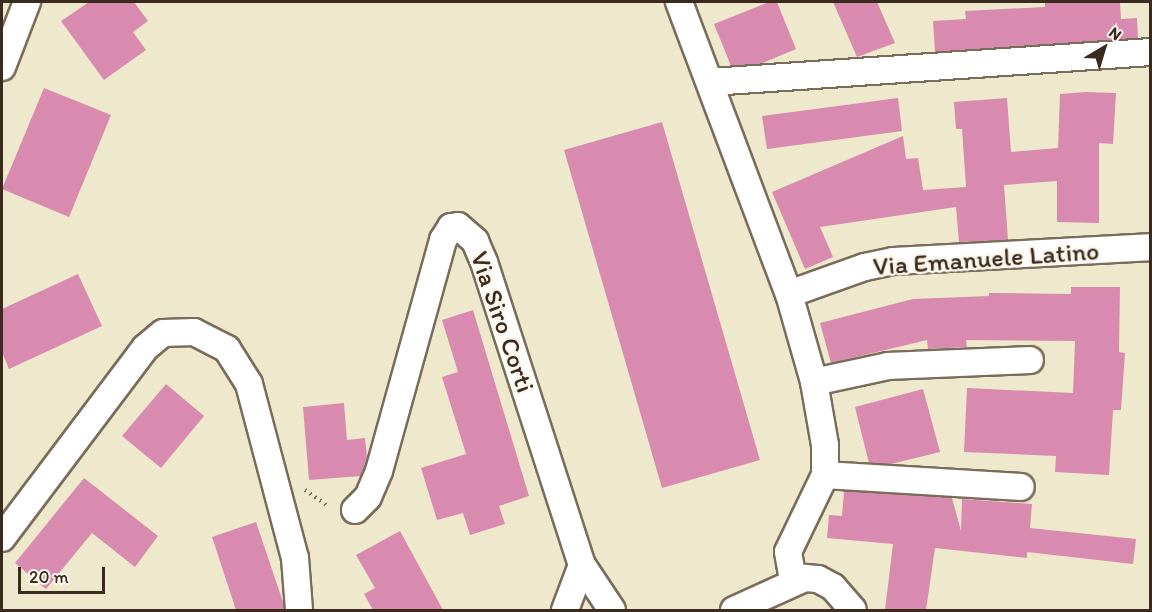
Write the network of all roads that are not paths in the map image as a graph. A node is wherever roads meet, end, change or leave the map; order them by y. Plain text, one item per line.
1 (27, 2) edge
2 (680, 2) edge
3 (1150, 52) edge
4 (2, 68) edge
5 (711, 82) junction
6 (1150, 247) edge
7 (789, 294) junction
8 (1030, 360) dead end
9 (814, 382) junction
10 (825, 475) junction
11 (1021, 487) dead end
12 (354, 510) road end
13 (2, 538) edge
14 (582, 565) junction
15 (793, 581) junction
16 (300, 610) edge
17 (565, 610) edge
18 (612, 610) edge
19 (734, 610) edge
20 (852, 610) edge

1 - 4 street
2 - 5 street
3 - 5 street
5 - 7 street
6 - 7 street, Via Emanuele Latino
7 - 9 street
8 - 9 street
9 - 10 street
10 - 11 street
10 - 15 street
12 - 14 street, Via Siro Corti
13 - 16 street
14 - 17 street
14 - 18 street, Via Siro Corti
15 - 19 street
15 - 20 street

